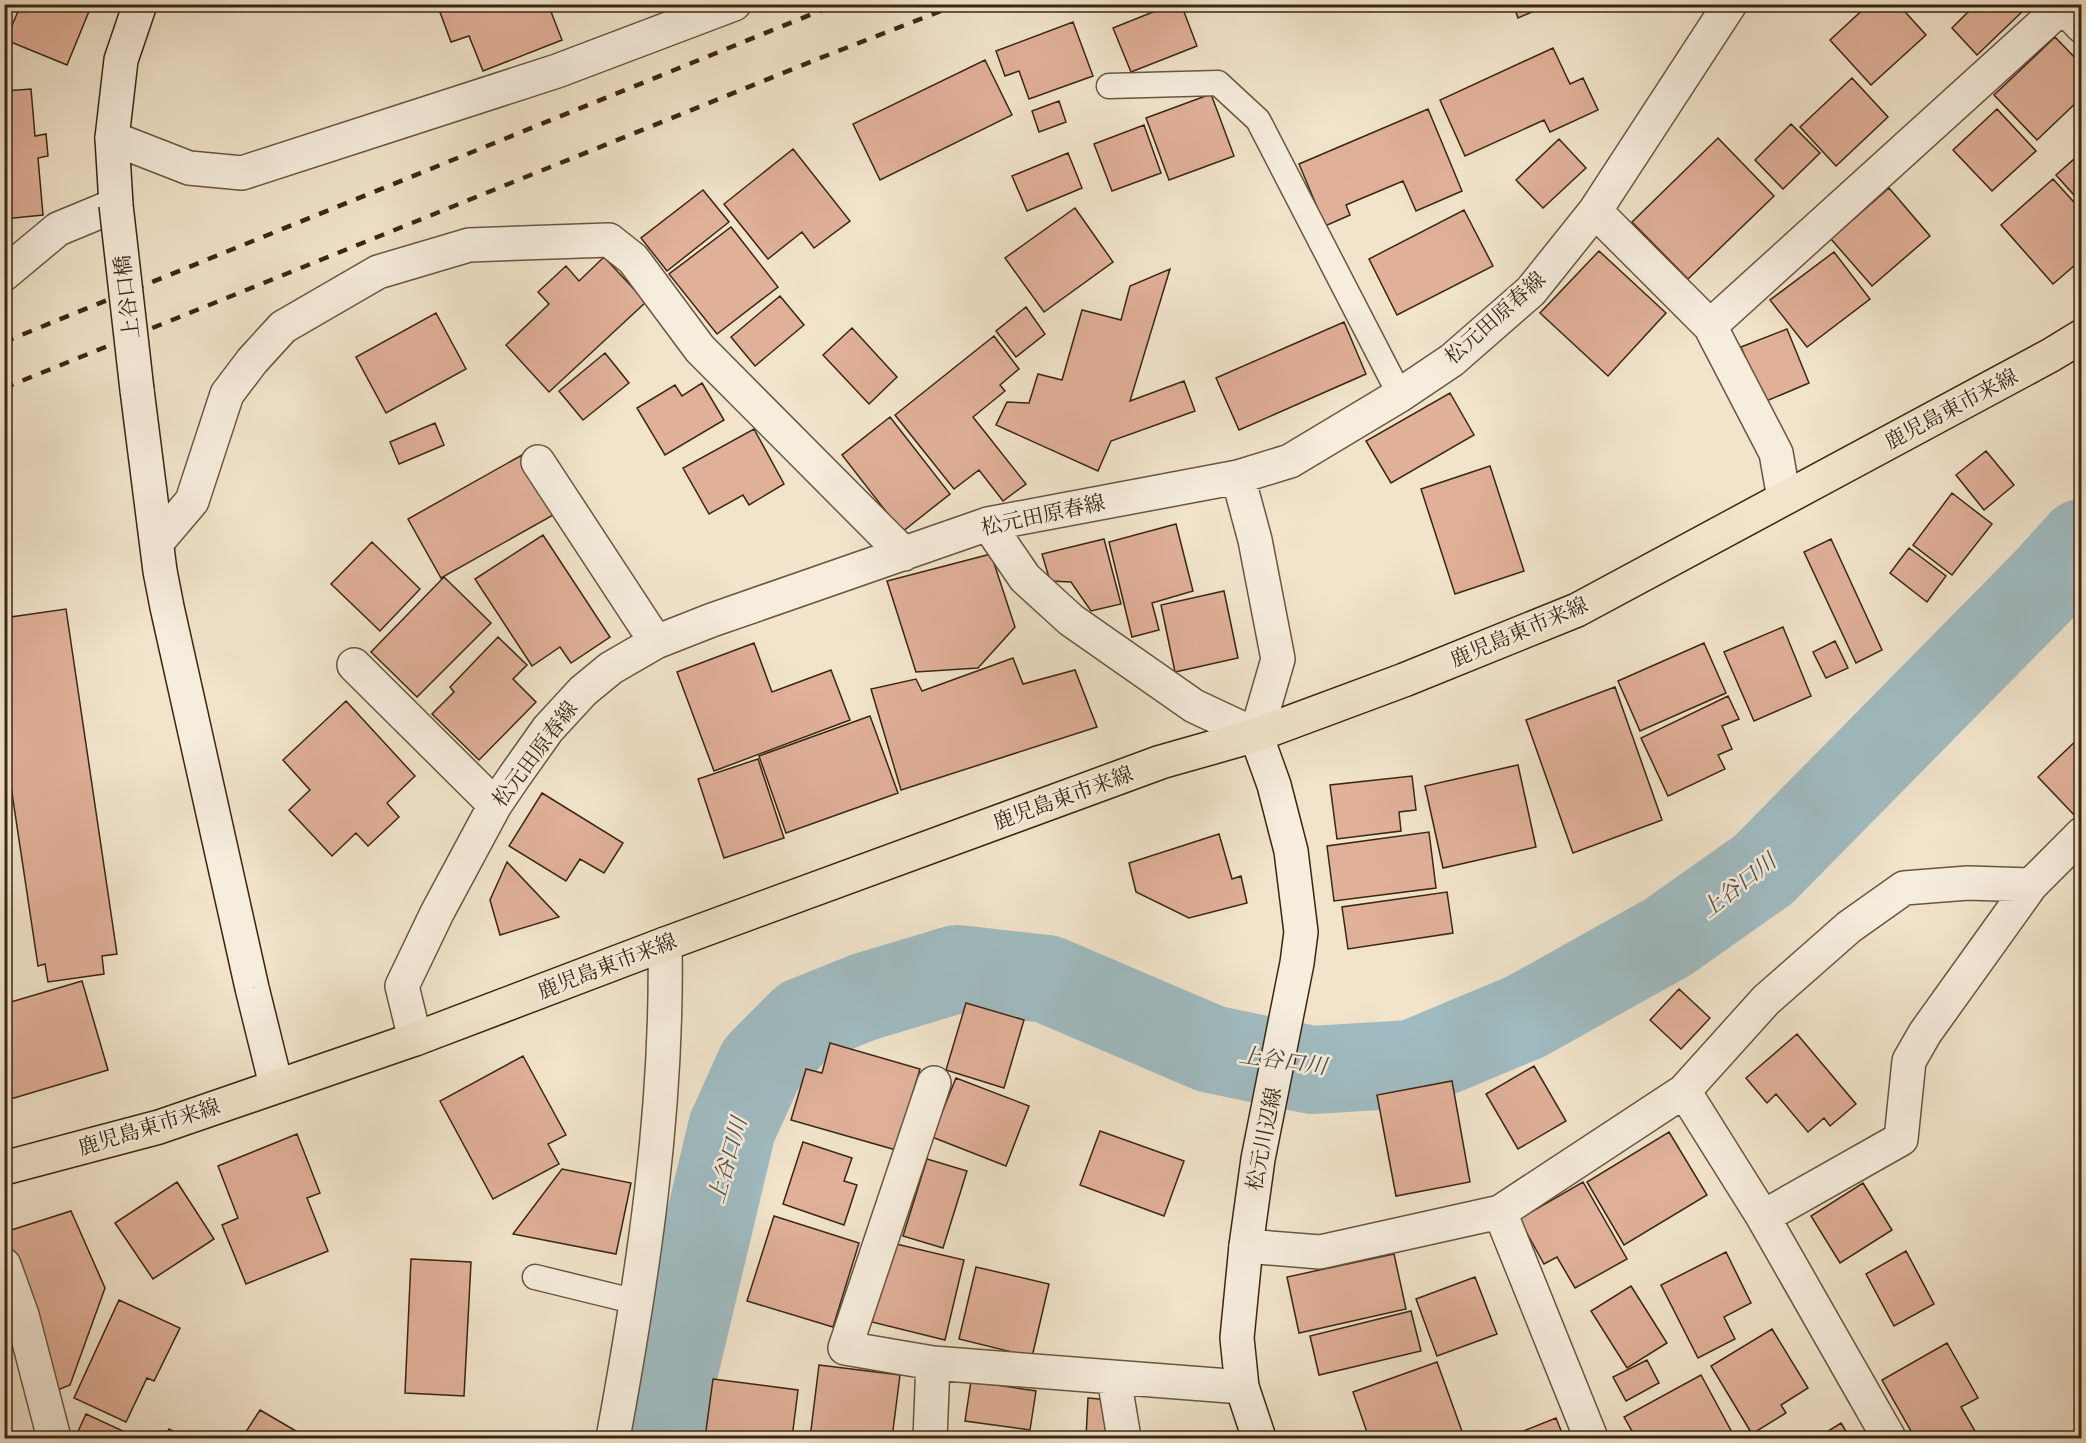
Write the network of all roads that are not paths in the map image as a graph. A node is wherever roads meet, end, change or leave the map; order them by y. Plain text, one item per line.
1 (140, 4) edge
2 (734, 4) edge
3 (1730, 4) edge
4 (2067, 10) edge
5 (1109, 86) dead end
6 (112, 138) junction
7 (116, 205) junction
8 (1595, 211) junction
9 (4, 273) edge
10 (1710, 326) junction
11 (2082, 336) edge
12 (1400, 395) junction
13 (538, 462) dead end
14 (1238, 477) junction
15 (1784, 498) junction
16 (988, 524) junction
17 (158, 541) junction
18 (904, 554) junction
19 (656, 642) junction
20 (354, 665) dead end
21 (1256, 735) junction
22 (495, 805) junction
23 (2082, 834) edge
24 (2031, 885) junction
25 (665, 944) junction
26 (415, 1039) junction
27 (934, 1083) dead end
28 (276, 1086) junction
29 (1684, 1091) junction
30 (4, 1168) edge
31 (1500, 1212) junction
32 (1763, 1217) junction
33 (1246, 1246) junction
34 (4, 1265) edge
35 (535, 1276) dead end
36 (637, 1302) junction
37 (933, 1364) junction
38 (1114, 1377) junction
39 (1242, 1387) junction
40 (54, 1438) edge
41 (613, 1438) edge
42 (930, 1438) edge
43 (1124, 1438) edge
44 (1259, 1438) edge
45 (1591, 1438) edge
46 (1889, 1438) edge

1 - 6 street, 上谷口橋
2 - 6 street
3 - 8 street, 松元田原春線
4 - 10 street
5 - 12 lane
6 - 7 street, 上谷口橋
7 - 9 street
7 - 17 street, 上谷口橋, bridge
8 - 10 street
8 - 12 street, 松元田原春線
10 - 15 street
11 - 15 main road, 鹿児島東市来線
12 - 14 street, 松元田原春線
13 - 19 street
14 - 16 street, 松元田原春線
14 - 21 street
15 - 21 main road, 鹿児島東市来線
16 - 18 street, 松元田原春線
16 - 21 street
17 - 18 street
17 - 28 street, 上谷口橋
18 - 19 street, 松元田原春線
19 - 22 street, 松元田原春線
20 - 22 street
21 - 25 main road, 鹿児島東市来線
21 - 33 street, 松元川辺線
22 - 26 street, 松元田原春線
23 - 24 street
24 - 29 street
24 - 32 street
25 - 26 main road, 鹿児島東市来線
25 - 36 street
26 - 28 main road, 鹿児島東市来線
27 - 37 street
28 - 30 main road, 鹿児島東市来線
29 - 31 street
29 - 32 street
31 - 33 street
31 - 45 street
32 - 46 street
33 - 39 street, 松元川辺線
34 - 40 street
35 - 36 lane
36 - 41 street
37 - 38 street
37 - 42 street
38 - 39 street
38 - 43 street
39 - 44 street, 松元川辺線

